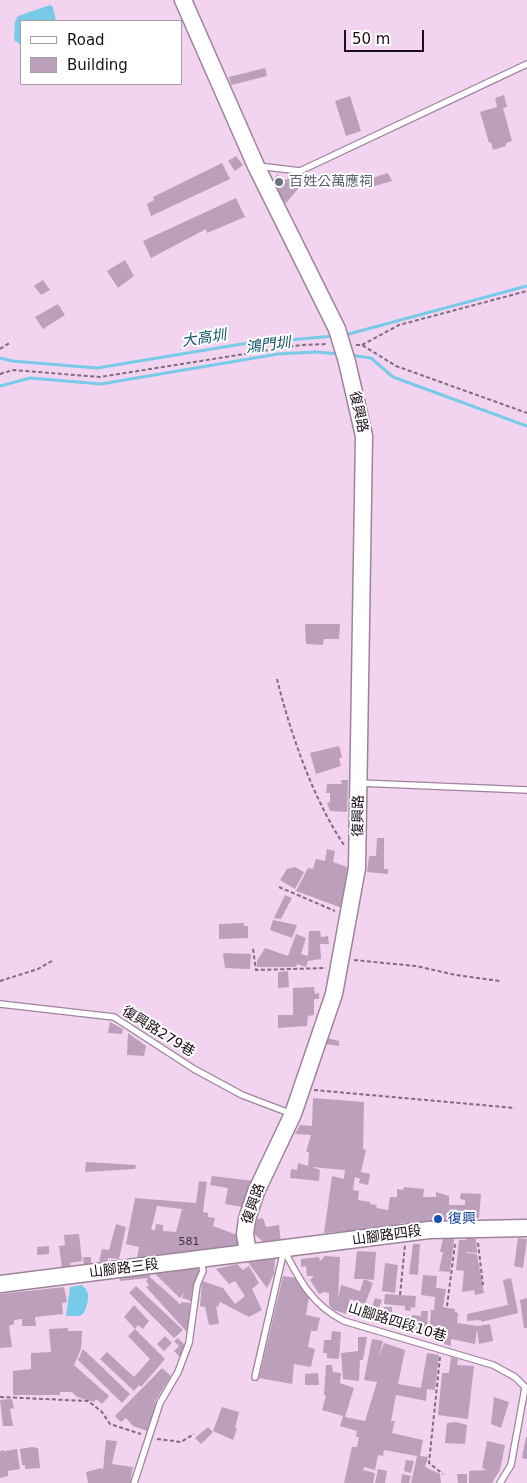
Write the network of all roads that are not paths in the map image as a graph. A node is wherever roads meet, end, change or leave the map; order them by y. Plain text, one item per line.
1 (183, 0) edge
2 (527, 64) edge
3 (256, 166) junction
4 (360, 783) junction
5 (527, 790) edge
6 (0, 1004) edge
7 (293, 1114) junction
8 (527, 1228) edge
9 (284, 1250) junction
10 (248, 1253) junction
11 (201, 1259) junction
12 (0, 1284) edge
13 (254, 1378) dead end
14 (526, 1388) edge
15 (134, 1483) edge
16 (500, 1483) edge

1 - 3 street, 復興路
2 - 3 lane
3 - 4 street, 復興路
4 - 5 lane
4 - 7 street, 復興路
6 - 7 lane, 復興路279巷
7 - 10 street, 復興路
8 - 9 street, 山腳路四段
9 - 10 street, 山腳路四段
9 - 13 lane
9 - 14 lane, 山腳路四段10巷
10 - 11 street, 山腳路三段
11 - 12 street, 山腳路三段
11 - 15 lane
14 - 16 lane

